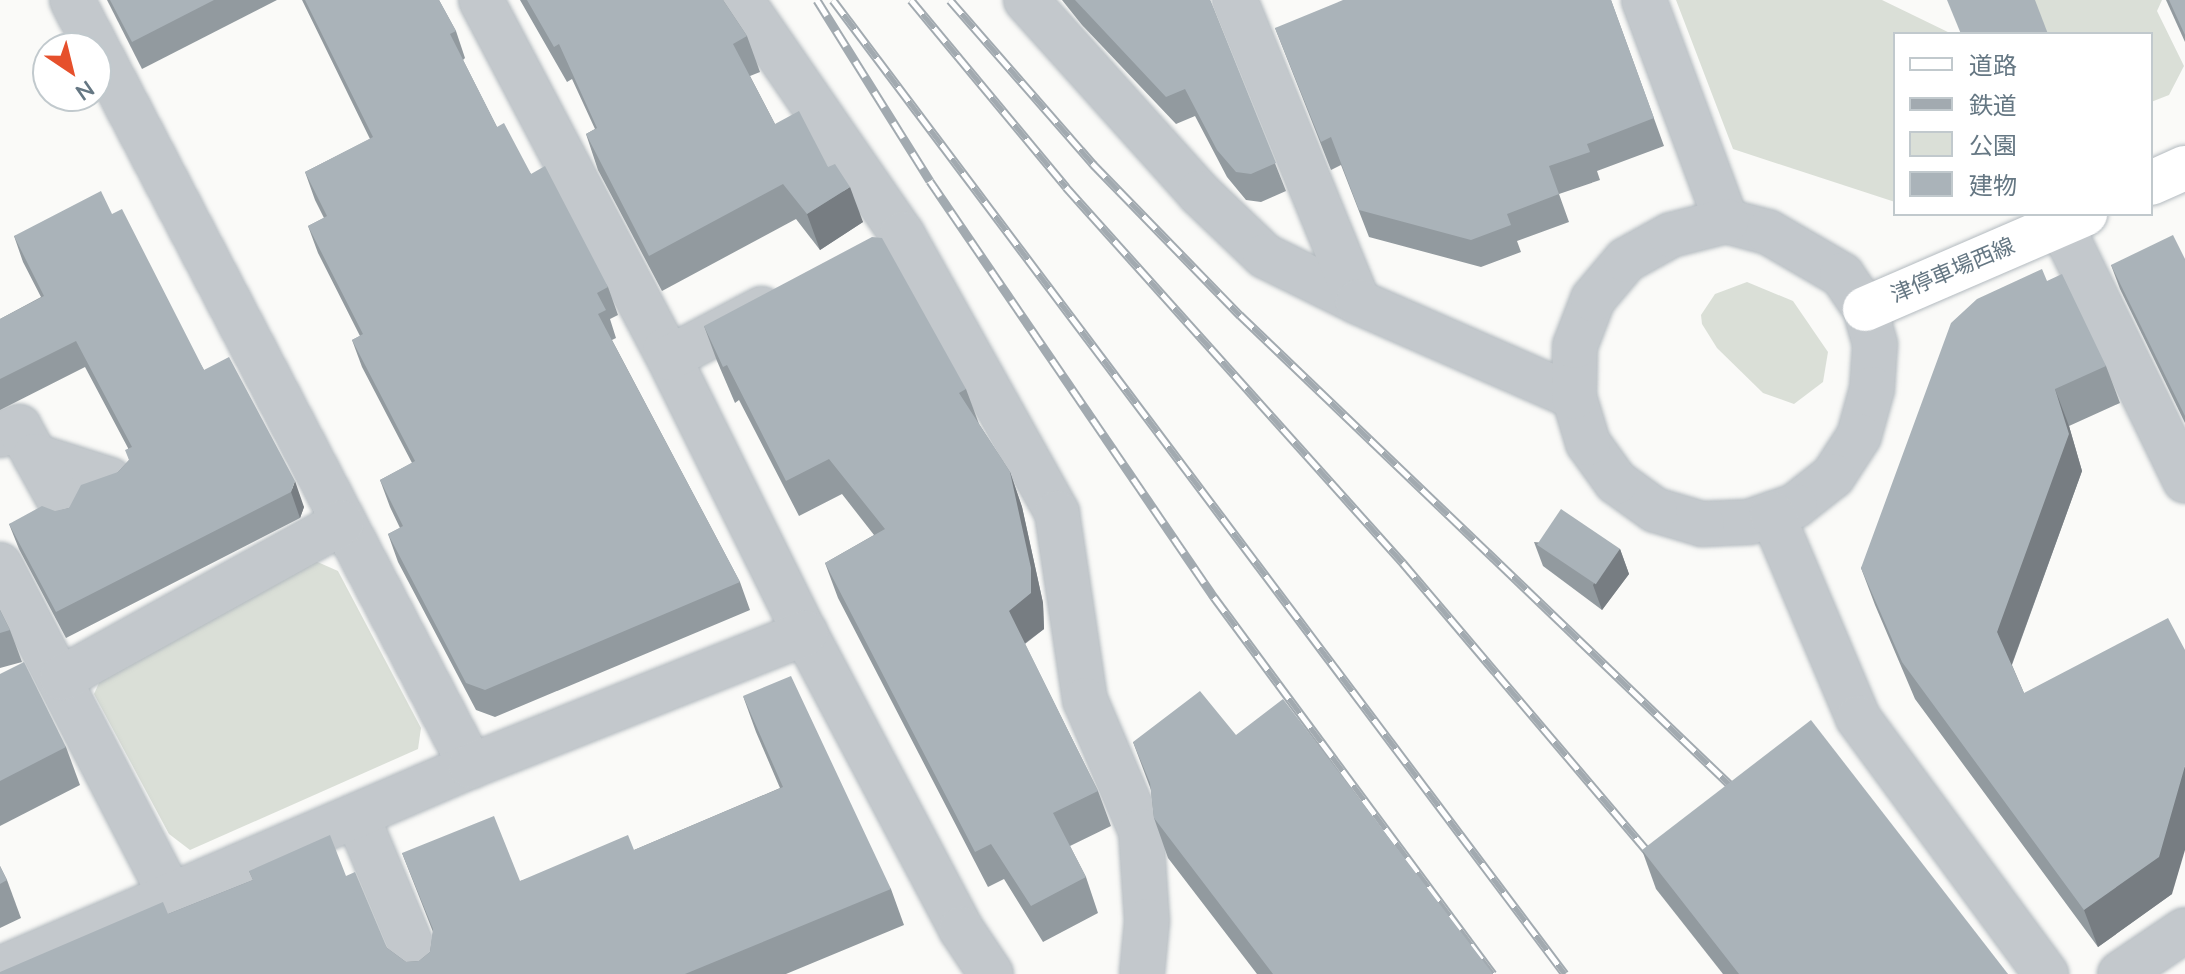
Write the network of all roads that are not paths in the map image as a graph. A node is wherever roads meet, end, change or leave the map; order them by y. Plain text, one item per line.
1 (72, 0) edge
2 (481, 0) edge
3 (741, 0) edge
4 (1026, 0) edge
5 (1235, 0) edge
6 (1644, 0) edge
7 (2185, 168) edge
8 (2153, 182) edge
9 (2073, 219) edge
10 (1726, 221) junction
11 (902, 234) junction
12 (861, 256) edge
13 (792, 292) edge
14 (1358, 302) junction
15 (1865, 309) junction
16 (669, 358) junction
17 (1574, 397) junction
18 (18, 445) edge
19 (110, 480) edge
20 (2185, 480) edge
21 (66, 512) edge
22 (1772, 514) junction
23 (342, 523) junction
24 (0, 565) edge
25 (805, 633) junction
26 (62, 678) junction
27 (471, 766) junction
28 (357, 816) junction
29 (170, 895) junction
30 (2185, 930) edge
31 (0, 969) edge
32 (423, 974) edge
33 (991, 974) edge
34 (1141, 974) edge
35 (2046, 974) edge
36 (2120, 974) edge

1 - 23 street
2 - 16 street
3 - 11 street
4 - 14 street
5 - 14 street
6 - 10 street
7 - 8 main road
9 - 15 main road, 津停車場西線
9 - 20 street
10 - 15 street
10 - 17 street
11 - 12 street
11 - 34 street
13 - 16 street
14 - 17 street
15 - 22 street
16 - 25 street
17 - 22 street
18 - 19 street
18 - 21 street
22 - 35 street
23 - 26 street
23 - 27 street
24 - 26 street
25 - 27 street
25 - 33 street
26 - 29 street
27 - 28 street
28 - 29 street
28 - 32 street
29 - 31 street
30 - 36 street

